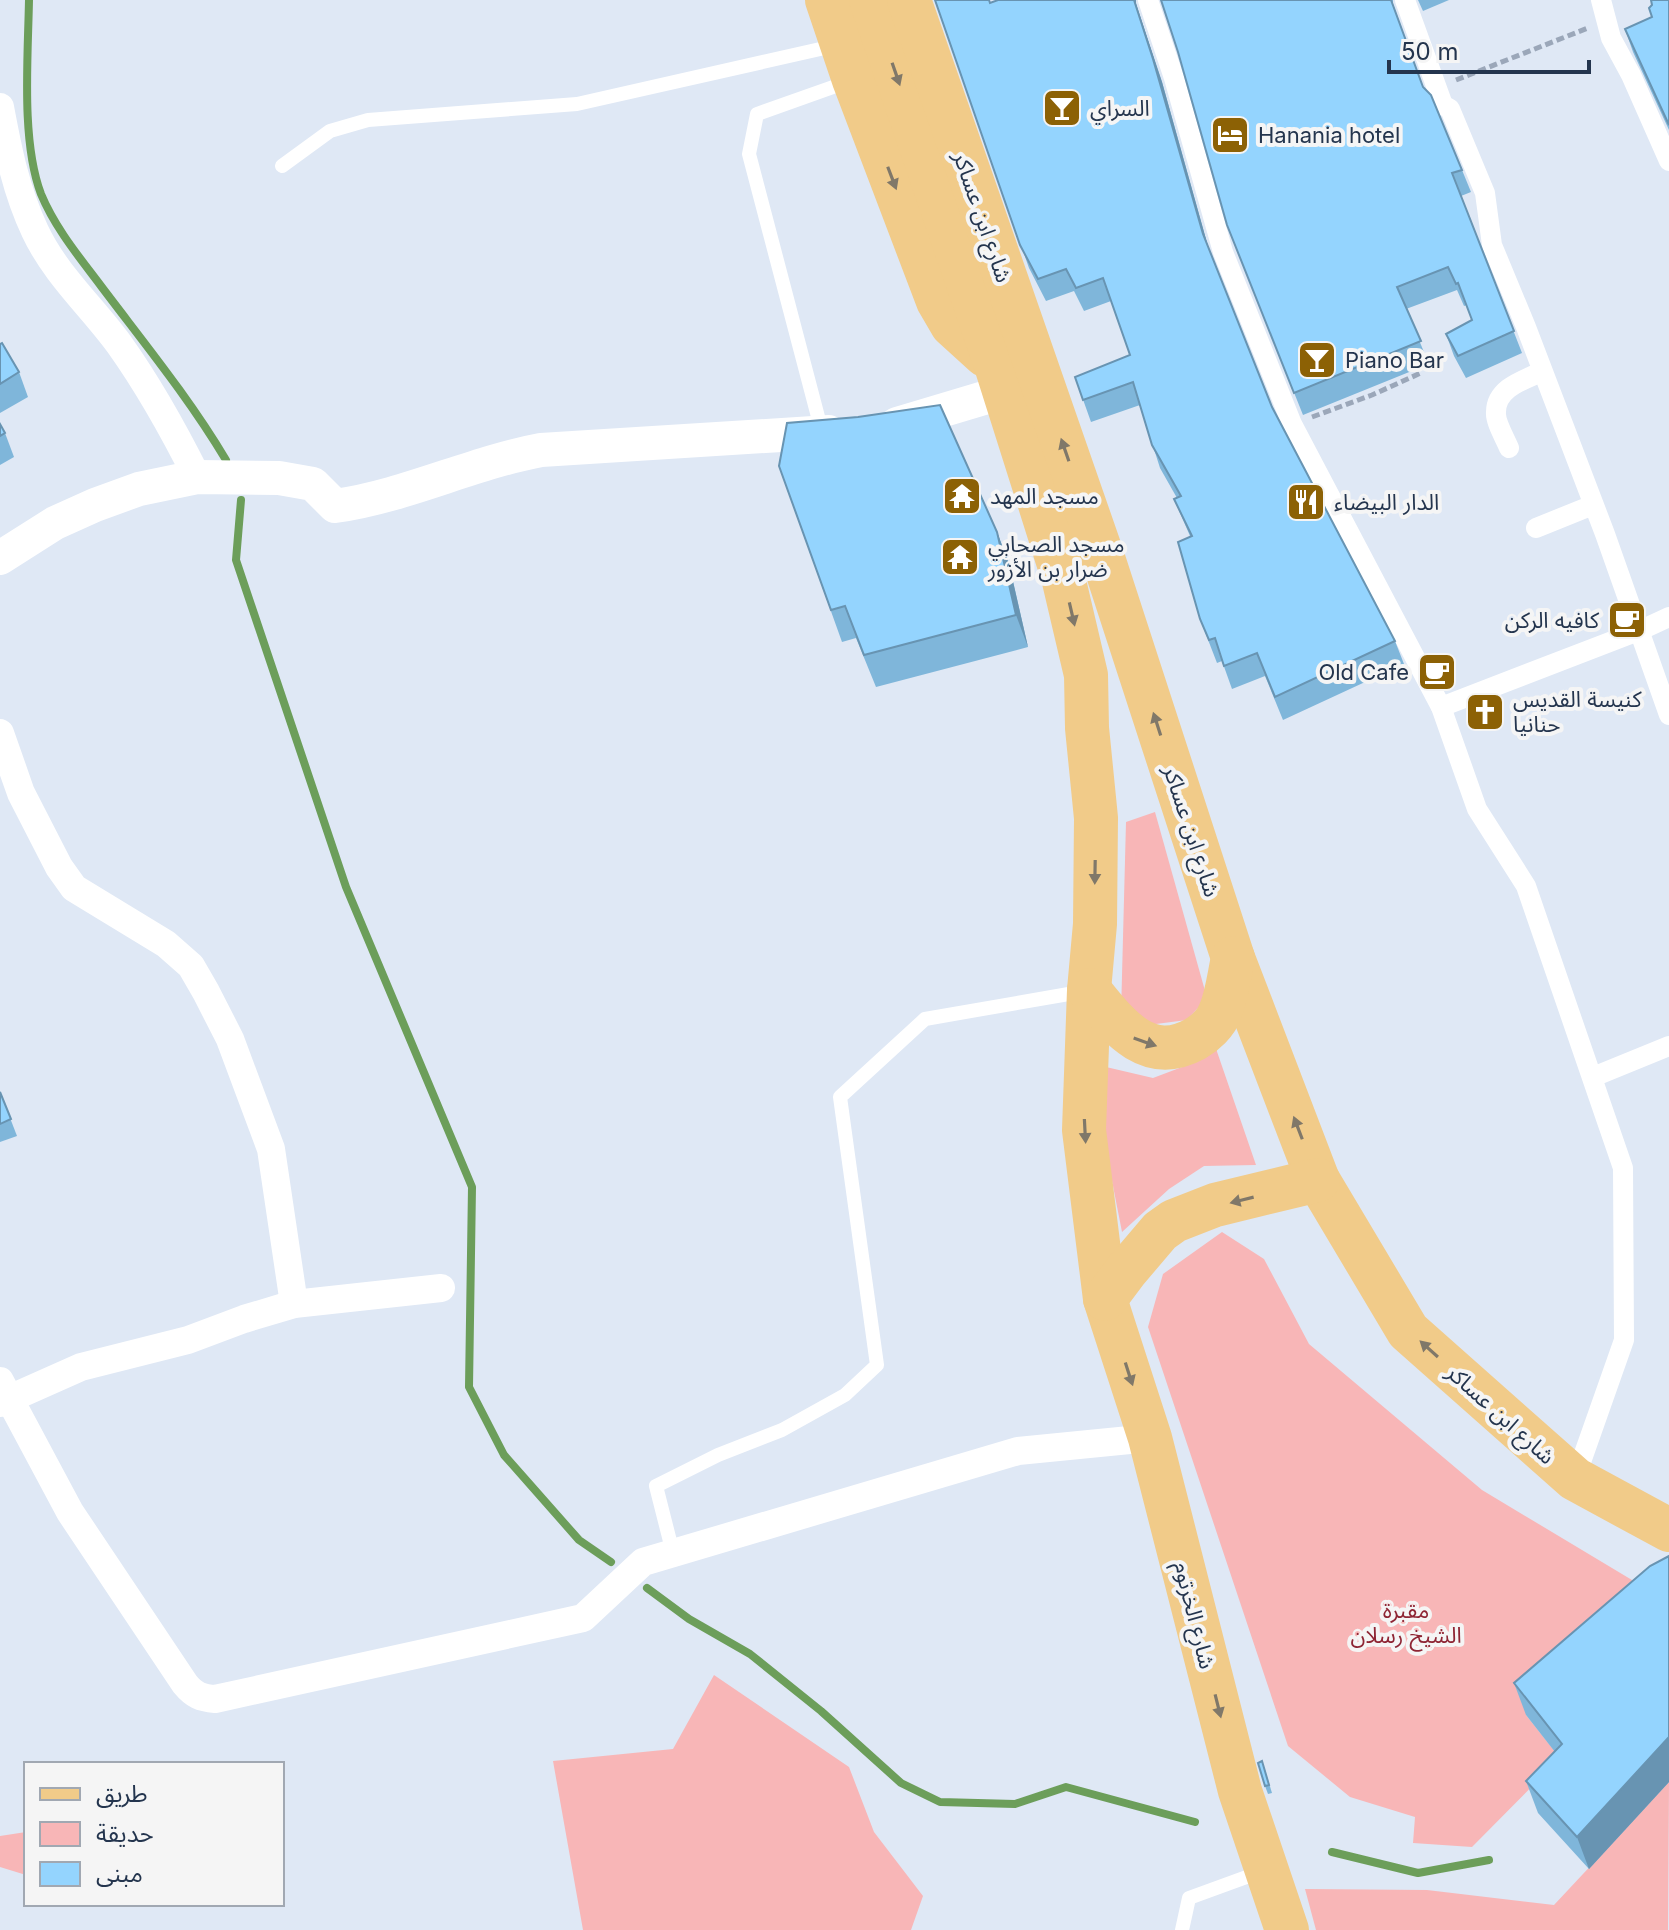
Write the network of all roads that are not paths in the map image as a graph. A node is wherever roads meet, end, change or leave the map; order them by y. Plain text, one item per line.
1 (827, 0) edge
2 (871, 0) edge
3 (909, 0) edge
4 (1148, 0) edge
5 (1405, 0) edge
6 (1601, 0) edge
7 (848, 62) junction
8 (0, 107) edge
9 (1669, 161) edge
10 (282, 166) dead end
11 (1541, 372) junction
12 (999, 377) junction
13 (848, 431) junction
14 (1509, 448) dead end
15 (197, 477) junction
16 (1593, 505) junction
17 (1536, 528) dead end
18 (0, 558) edge
19 (1669, 617) edge
20 (1641, 630) junction
21 (1441, 707) junction
22 (1669, 715) edge
23 (0, 733) edge
24 (1233, 958) junction
25 (1089, 990) junction
26 (1669, 1046) edge
27 (1593, 1077) junction
28 (1318, 1180) junction
29 (441, 1288) dead end
30 (1105, 1299) junction
31 (294, 1304) junction
32 (3, 1394) edge
33 (1150, 1438) junction
34 (1575, 1479) junction
35 (1669, 1530) edge
36 (673, 1553) junction
37 (1267, 1870) junction
38 (1182, 1930) edge
39 (1287, 1930) edge

1 - 7 main road
2 -> 12 main road, شارع ابن عساكر
24 -> 3 main road, شارع ابن عساكر
4 - 21 street
5 - 11 street
6 - 9 street
7 - 10 lane
7 -> 12 main road
7 - 13 lane
8 - 15 street
11 - 14 street
11 - 16 street
12 - 13 street
12 -> 25 main road, شارع ابن عساكر
13 - 15 street
15 - 18 street
16 - 17 street
16 - 20 street
19 - 20 street
20 - 21 street
20 - 22 street
21 - 27 street
23 - 31 street
25 -> 24 main road
28 -> 24 main road, شارع ابن عساكر
25 -> 30 main road, شارع ابن عساكر
25 - 36 lane
26 - 27 street
27 - 34 street
28 -> 30 main road
34 -> 28 main road, شارع ابن عساكر
29 - 31 street
30 -> 33 main road, شارع الخرتوم
31 - 32 street
32 - 36 street
33 - 36 street
33 -> 37 main road, شارع الخرتوم
34 - 35 main road, شارع ابن عساكر
37 - 38 lane
37 - 39 main road, شارع الخرتوم

